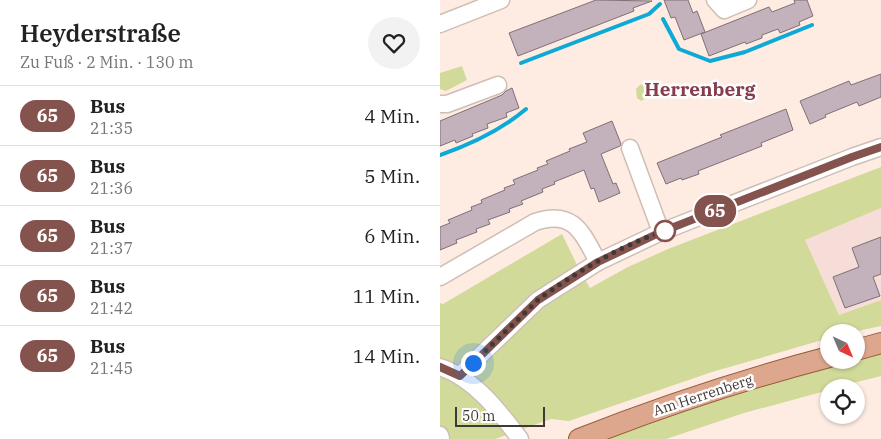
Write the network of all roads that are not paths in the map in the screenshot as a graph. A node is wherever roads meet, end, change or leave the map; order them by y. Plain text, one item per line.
1 (501, 0) edge
2 (748, 0) edge
3 (720, 5) edge
4 (440, 24) edge
5 (498, 85) dead end
6 (440, 104) edge
7 (630, 148) dead end
8 (881, 148) edge
9 (661, 232) junction
10 (598, 262) junction
11 (443, 277) edge
12 (881, 343) edge
13 (865, 347) edge
14 (820, 360) edge
15 (447, 373) edge
16 (440, 435) edge
17 (442, 439) edge
18 (520, 439) edge
19 (579, 439) edge

1 - 4 street
2 - 3 street
5 - 6 street
7 - 9 street
8 - 9 street
9 - 10 street
10 - 11 street
10 - 15 street
12 - 13 main road
14 - 19 main road, Am Herrenberg
15 - 18 street
16 - 17 street

